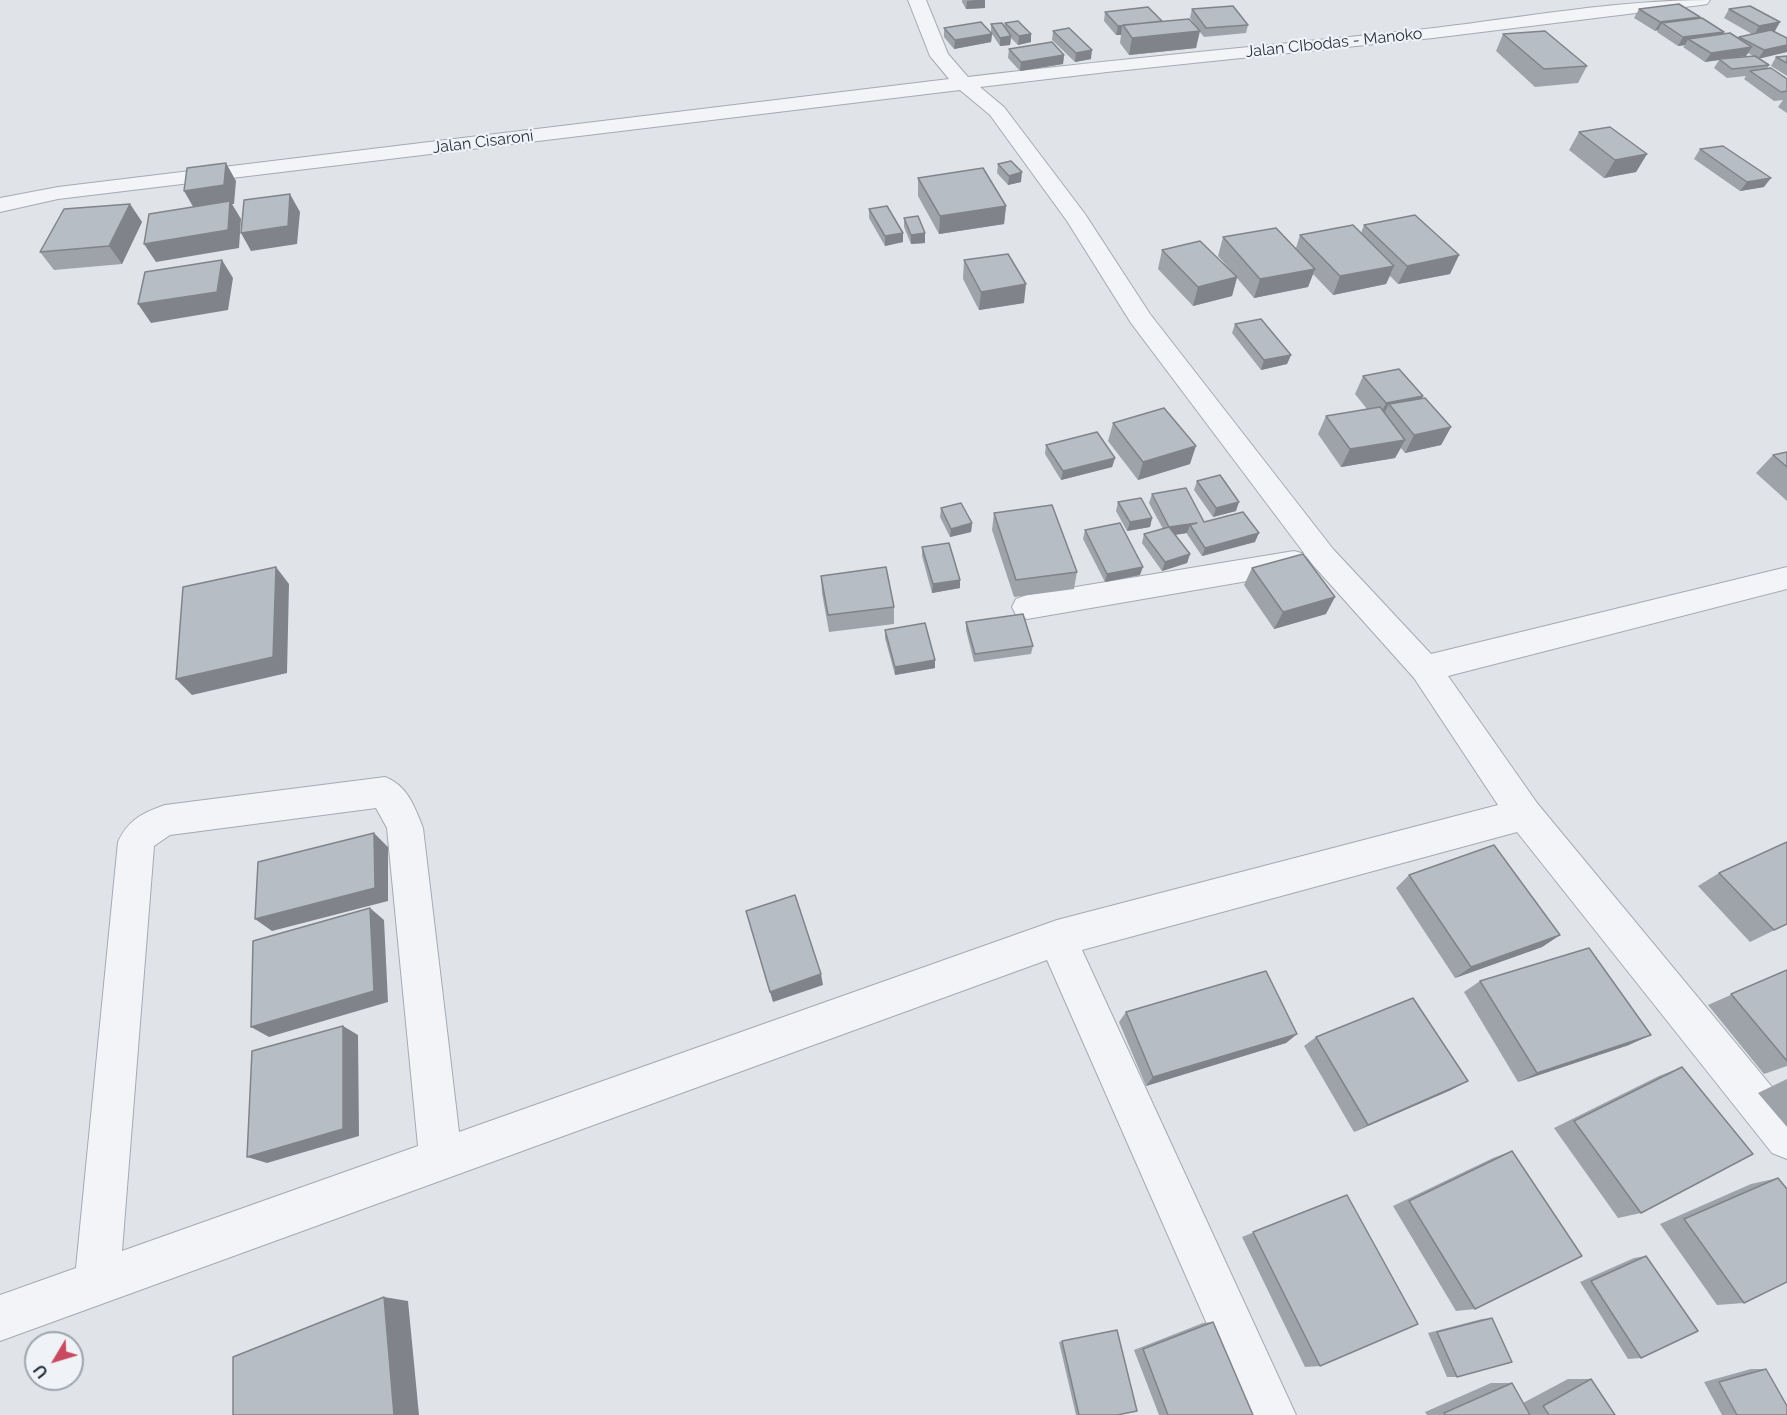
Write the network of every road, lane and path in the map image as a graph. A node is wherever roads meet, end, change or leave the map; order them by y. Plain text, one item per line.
1 (917, 0) edge
2 (1701, 0) edge
3 (1654, 2) edge
4 (966, 84) junction
5 (0, 205) edge
6 (1323, 557) junction
7 (1787, 578) edge
8 (1028, 607) dead end
9 (1425, 669) junction
10 (1524, 814) junction
11 (1057, 938) junction
12 (1787, 1138) edge
13 (441, 1159) junction
14 (97, 1283) junction
15 (0, 1318) edge
16 (1272, 1415) edge

1 - 4 street
2 - 3 street, Jalan CIbodas - Manoko
3 - 4 street, Jalan CIbodas - Manoko
4 - 5 street, Jalan Cisaroni
4 - 6 street
6 - 8 street
6 - 9 street
7 - 9 street
9 - 10 street
10 - 11 street
10 - 12 street
11 - 13 street
11 - 16 street
13 - 14 street
13 - 14 street
14 - 15 street

